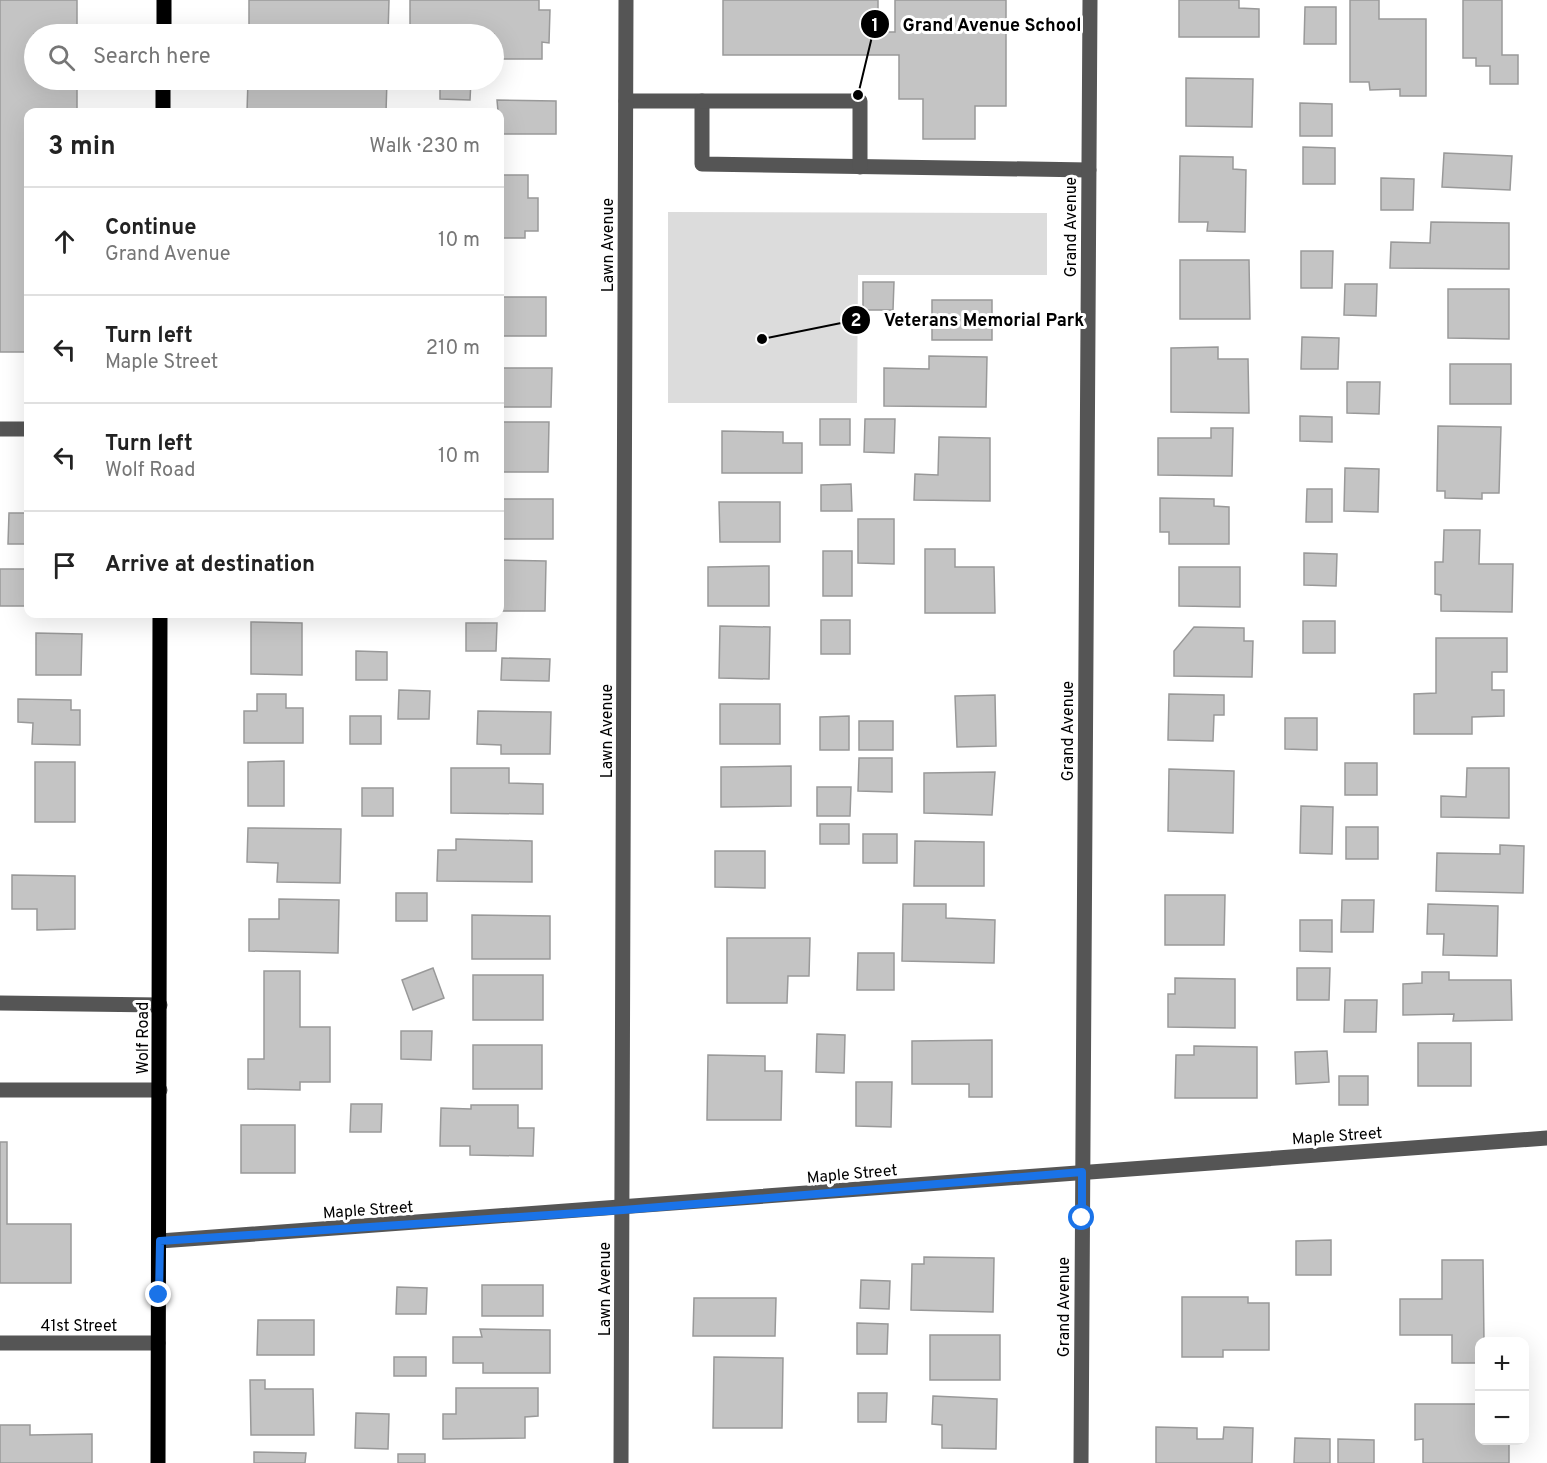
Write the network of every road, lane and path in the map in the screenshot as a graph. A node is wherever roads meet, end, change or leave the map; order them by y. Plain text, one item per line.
1 (164, 0) edge
2 (626, 0) edge
3 (1090, 0) edge
4 (164, 24) edge
5 (163, 90) edge
6 (626, 101) junction
7 (702, 102) junction
8 (163, 108) edge
9 (860, 167) junction
10 (1089, 170) junction
11 (0, 429) edge
12 (24, 429) edge
13 (160, 618) edge
14 (0, 1003) edge
15 (160, 1005) junction
16 (0, 1090) edge
17 (160, 1090) junction
18 (1547, 1138) edge
19 (1082, 1172) junction
20 (623, 1210) junction
21 (160, 1241) junction
22 (0, 1343) edge
23 (159, 1343) junction
24 (158, 1463) edge
25 (621, 1463) edge
26 (1081, 1463) edge

1 - 4 main road
2 - 6 street, Lawn Avenue
3 - 10 street, Grand Avenue
5 - 8 main road
6 - 7 street
6 - 20 street, Lawn Avenue
7 - 9 street
7 - 9 street
9 - 10 street
10 - 19 street, Grand Avenue
11 - 12 street
13 - 15 main road, Wolf Road
14 - 15 street
15 - 17 main road, Wolf Road
16 - 17 street
17 - 21 main road, Wolf Road
18 - 19 street, Maple Street
19 - 20 street, Maple Street
19 - 26 street, Grand Avenue
20 - 21 street, Maple Street
20 - 25 street, Lawn Avenue
21 - 23 main road, Wolf Road
22 - 23 street, 41st Street
23 - 24 main road, Wolf Road

